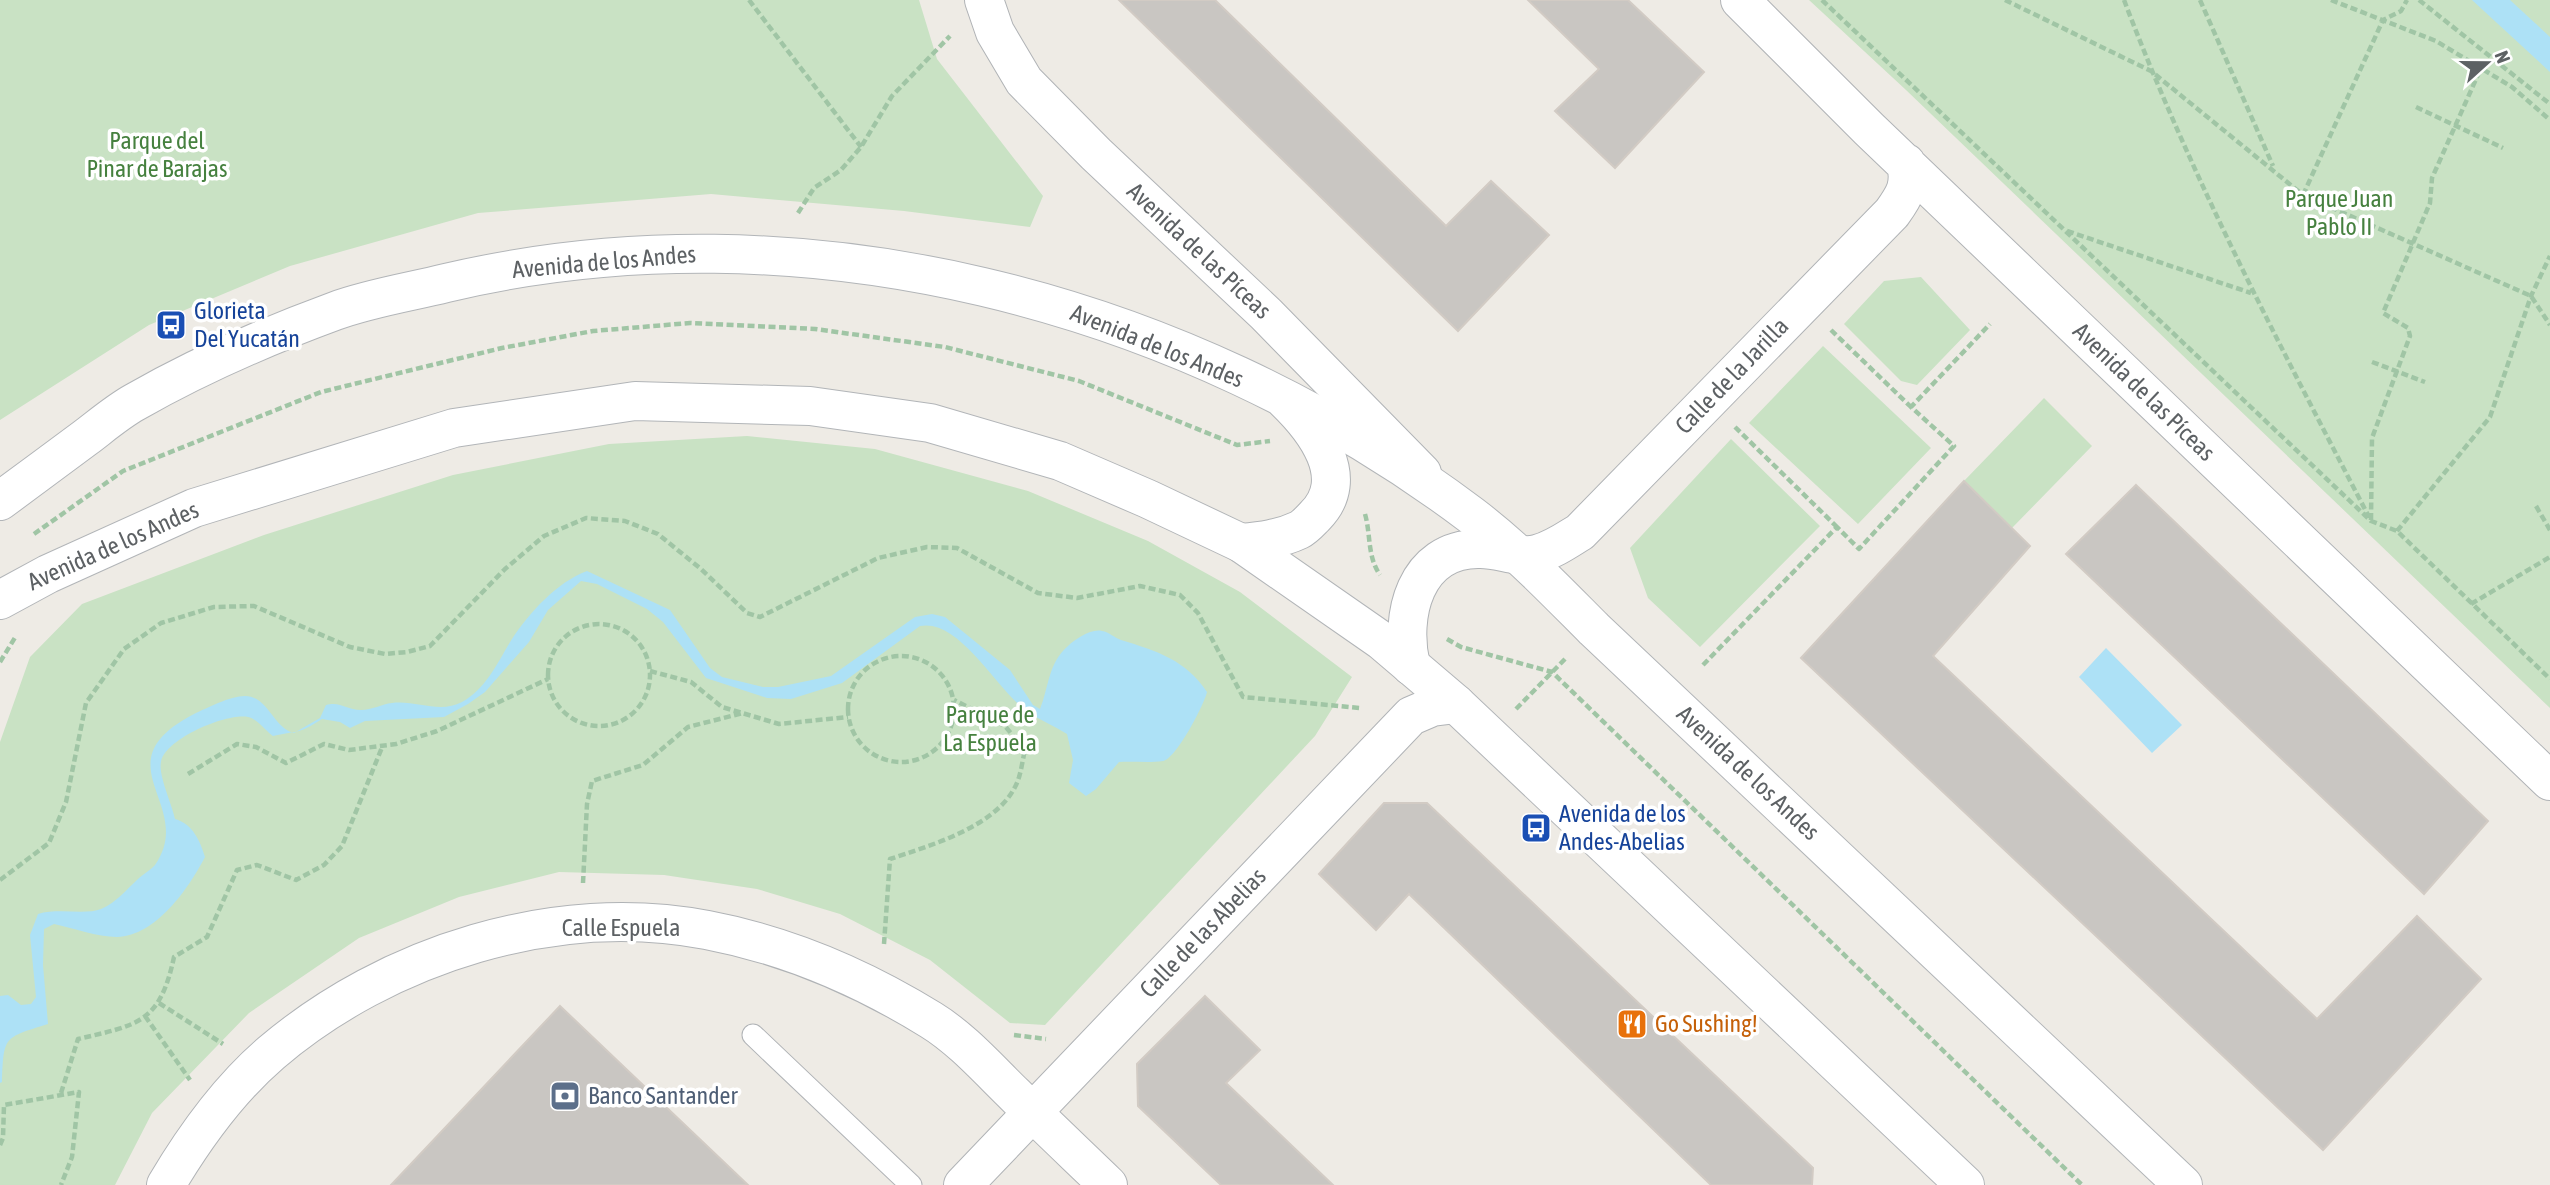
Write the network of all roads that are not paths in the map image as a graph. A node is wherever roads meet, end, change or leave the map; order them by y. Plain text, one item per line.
1 (984, 0) edge
2 (1740, 0) edge
3 (1906, 163) junction
4 (1284, 399) junction
5 (1434, 488) junction
6 (0, 501) edge
7 (1241, 543) junction
8 (1521, 556) junction
9 (0, 600) edge
10 (1411, 666) junction
11 (1456, 704) junction
12 (2550, 781) edge
13 (753, 1035) dead end
14 (1032, 1112) junction
15 (166, 1185) edge
16 (911, 1185) edge
17 (962, 1185) edge
18 (1108, 1185) edge
19 (1965, 1185) edge
20 (2183, 1185) edge

1 - 5 main road, Avenida de las Píceas
2 - 3 main road, Avenida de las Píceas
3 - 8 main road, Calle de la Jarilla
3 - 12 main road, Avenida de las Píceas
4 - 5 main road, Avenida de los Andes
4 - 6 main road, Avenida de los Andes
4 - 7 main road, Avenida de los Andes
5 - 8 main road, Avenida de los Andes
7 - 9 main road, Avenida de los Andes
7 - 10 main road, Avenida de los Andes
8 - 10 main road
8 - 20 main road, Avenida de los Andes
10 - 11 main road, Avenida de los Andes
11 - 14 main road, Calle de las Abelias
11 - 19 main road, Avenida de los Andes
13 - 16 lane
14 - 15 main road, Calle Espuela
14 - 17 main road, Calle de las Abelias
14 - 18 main road, Calle Espuela

